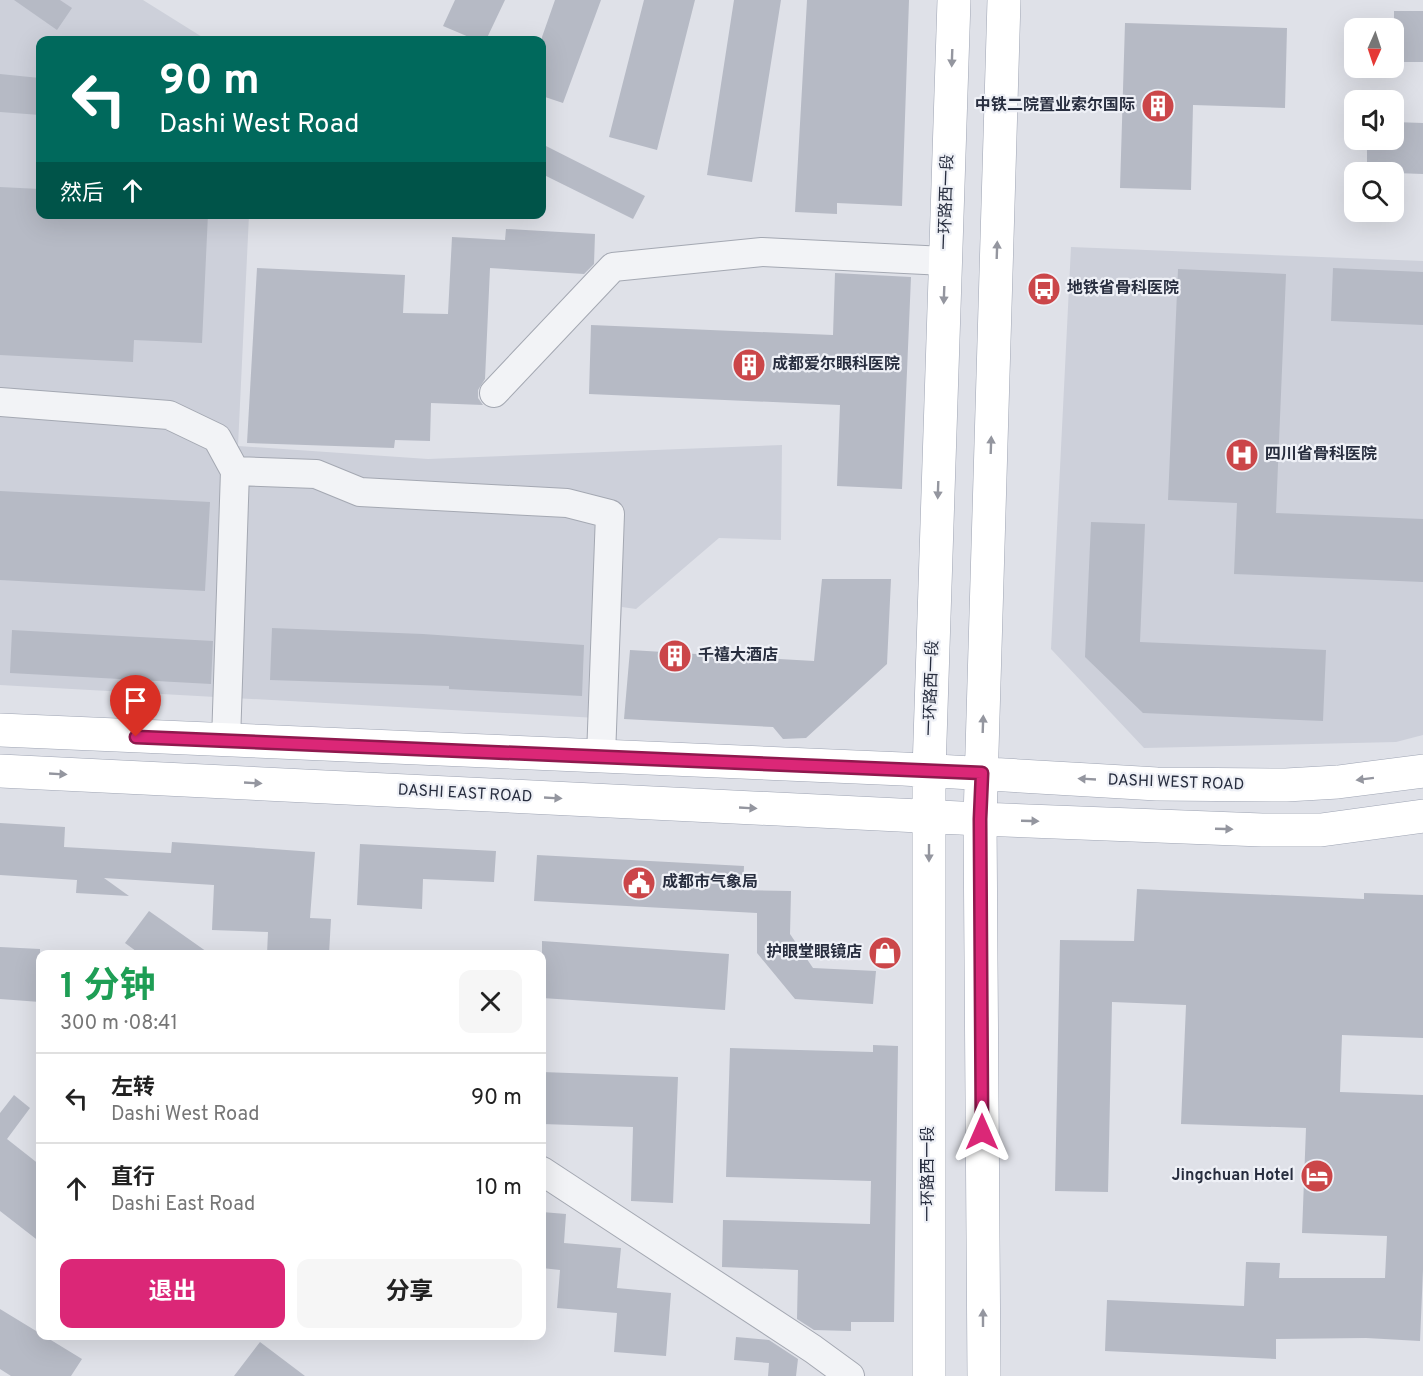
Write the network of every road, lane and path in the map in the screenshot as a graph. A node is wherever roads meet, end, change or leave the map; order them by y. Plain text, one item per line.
1 (954, 0) edge
2 (1004, 0) edge
3 (945, 261) junction
4 (494, 393) dead end
5 (0, 402) edge
6 (235, 471) junction
7 (0, 730) edge
8 (226, 741) junction
9 (601, 756) junction
10 (0, 771) edge
11 (929, 771) junction
12 (1423, 771) edge
13 (982, 773) junction
14 (1423, 816) edge
15 (929, 817) junction
16 (980, 819) junction
17 (546, 1175) edge
18 (850, 1376) edge
19 (929, 1376) edge
20 (984, 1376) edge

1 -> 3 main road, 一环路西一段
13 -> 2 main road
3 - 4 street
3 -> 11 main road, 一环路西一段
5 - 6 street
6 - 8 street
6 - 9 street
7 - 8 main road
8 - 9 main road
9 - 11 main road
10 -> 15 main road, DASHI EAST ROAD
11 - 13 main road, DASHI WEST ROAD
11 - 15 main road, 一环路西一段
12 -> 13 main road, DASHI WEST ROAD
13 - 16 main road
16 -> 14 main road
15 - 16 main road
15 -> 19 main road, 一环路西一段
20 -> 16 main road
17 - 18 street

